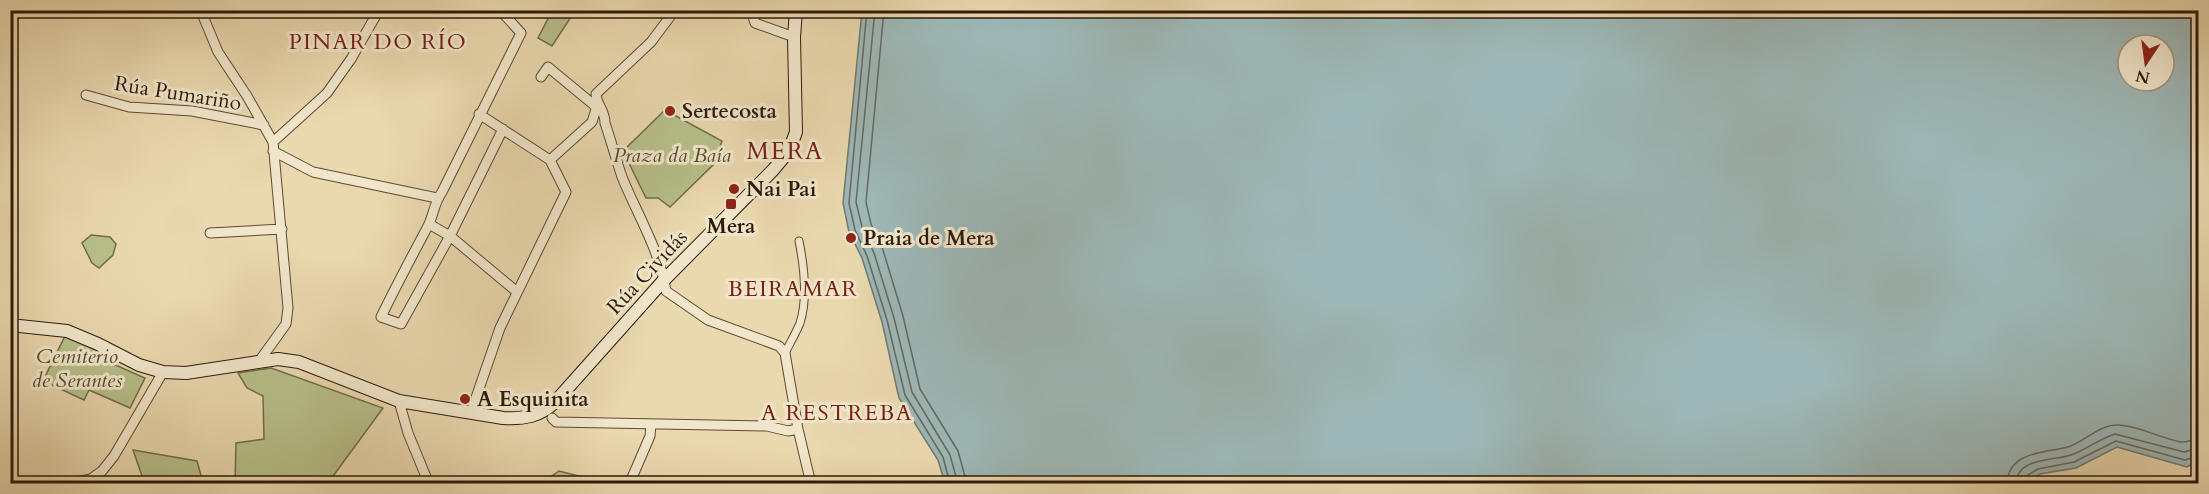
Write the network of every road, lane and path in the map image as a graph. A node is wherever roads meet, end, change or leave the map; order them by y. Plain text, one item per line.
1 (203, 10) edge
2 (379, 10) edge
3 (500, 10) edge
4 (675, 10) edge
5 (751, 10) edge
6 (796, 10) edge
7 (794, 37) junction
8 (541, 77) dead end
9 (86, 94) dead end
10 (479, 114) junction
11 (264, 125) junction
12 (503, 129) junction
13 (273, 146) junction
14 (550, 160) junction
15 (436, 198) junction
16 (429, 224) junction
17 (282, 229) junction
18 (210, 233) dead end
19 (450, 236) junction
20 (799, 241) dead end
21 (664, 280) junction
22 (517, 292) junction
23 (10, 325) edge
24 (784, 353) junction
25 (260, 360) junction
26 (163, 372) junction
27 (399, 401) junction
28 (471, 412) junction
29 (545, 414) junction
30 (651, 424) junction
31 (798, 429) junction
32 (631, 482) edge
33 (67, 483) edge
34 (429, 483) edge
35 (811, 483) edge

1 - 11 street
2 - 13 street
3 - 10 street
4 - 21 street
5 - 7 street
6 - 7 main road, Rúa Cividás
7 - 21 main road, Rúa Cividás
8 - 14 street
9 - 11 street, Rúa Pumariño
10 - 12 street
10 - 15 street
11 - 13 street
12 - 14 street
12 - 19 street
13 - 15 street
13 - 17 street
14 - 22 street
15 - 16 street
16 - 19 street
16 - 19 street
17 - 18 street
17 - 25 street
19 - 22 street
20 - 24 street
21 - 24 street
21 - 29 main road, Rúa Cividás
22 - 28 street
23 - 26 main road
24 - 31 street
25 - 26 main road
25 - 27 main road
26 - 33 street
27 - 28 main road
27 - 34 street
28 - 29 main road
29 - 30 street
30 - 31 street
30 - 32 street
31 - 35 street

